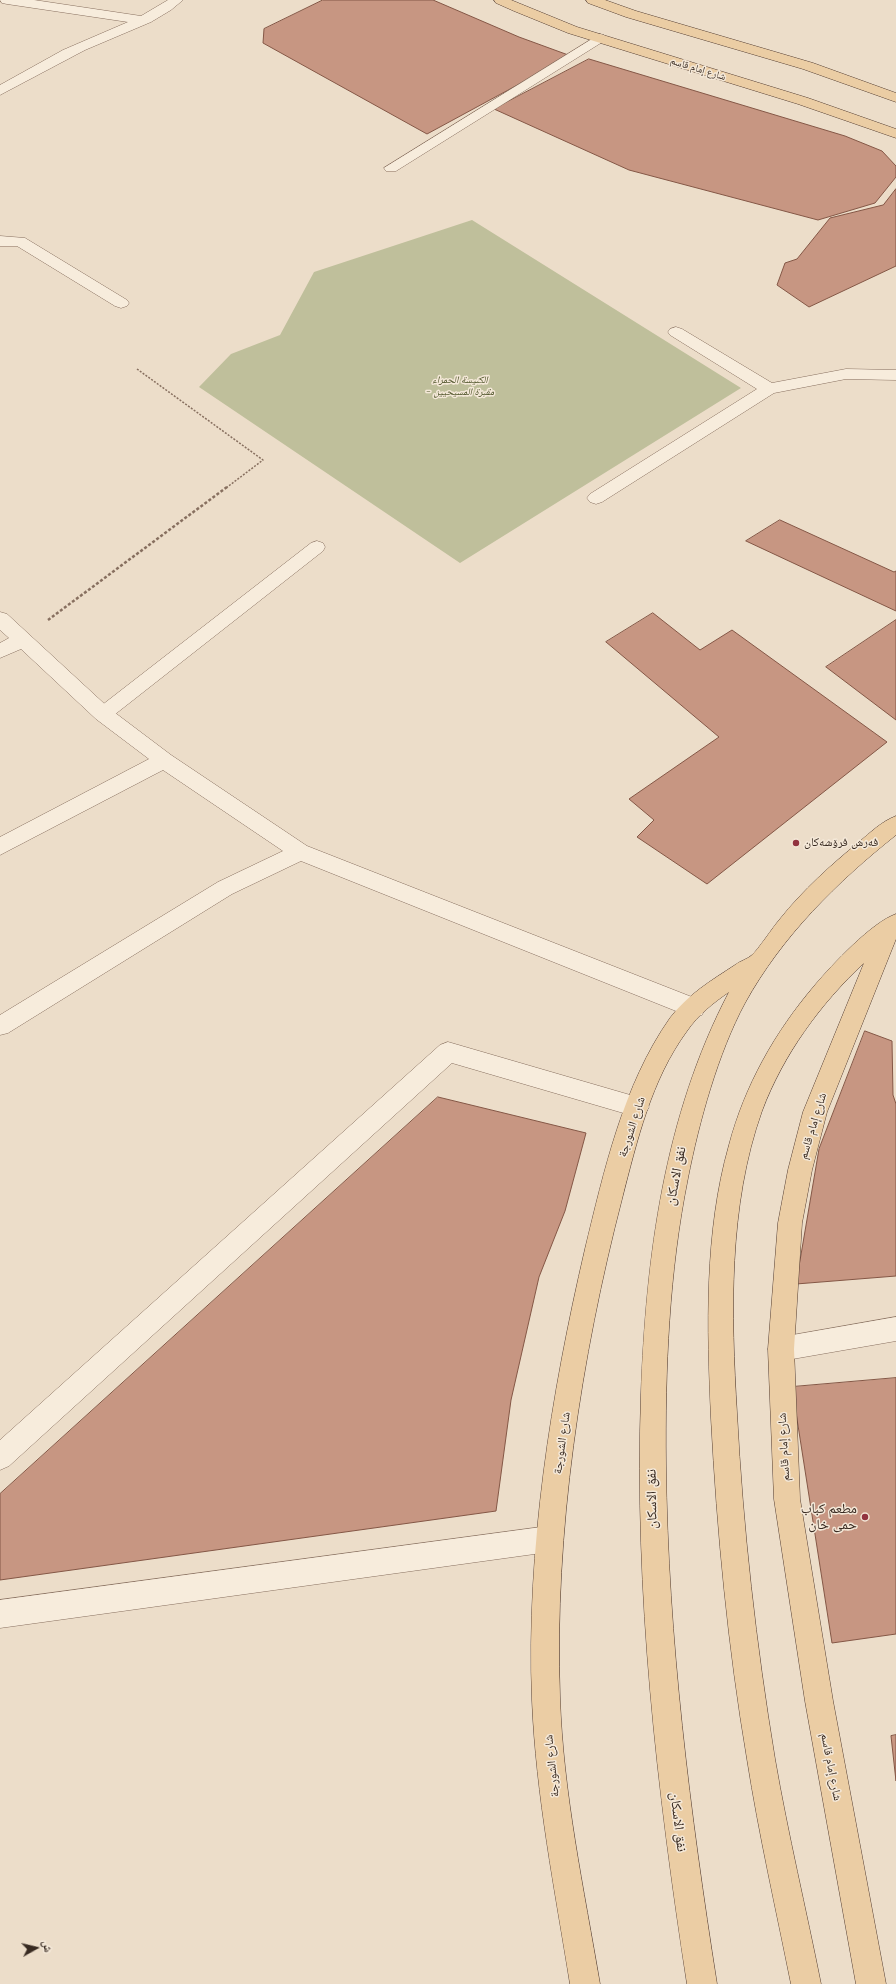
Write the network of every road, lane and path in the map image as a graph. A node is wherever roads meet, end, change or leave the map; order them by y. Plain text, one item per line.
1 (7, 0) edge
2 (176, 0) edge
3 (501, 0) edge
4 (593, 0) edge
5 (144, 20) junction
6 (600, 38) junction
7 (864, 86) junction
8 (0, 91) edge
9 (896, 98) edge
10 (837, 111) junction
11 (896, 134) edge
12 (391, 168) dead end
13 (0, 241) edge
14 (121, 303) dead end
15 (676, 332) dead end
16 (136, 368) dead end
17 (896, 375) edge
18 (769, 389) junction
19 (596, 498) dead end
20 (317, 547) dead end
21 (0, 619) edge
22 (22, 640) junction
23 (0, 651) edge
24 (103, 714) junction
25 (164, 760) junction
26 (896, 824) edge
27 (0, 847) edge
28 (300, 852) junction
29 (893, 925) edge
30 (762, 958) junction
31 (694, 1008) junction
32 (0, 1026) edge
33 (637, 1107) junction
34 (896, 1329) edge
35 (781, 1350) junction
36 (0, 1456) edge
37 (549, 1539) junction
38 (0, 1614) edge
39 (585, 1984) edge
40 (702, 1984) edge
41 (806, 1984) edge
42 (871, 1984) edge

1 - 5 street
2 - 5 street
3 - 6 main road, شارع إمام قاسم
4 - 7 main road
5 - 8 street
6 - 10 main road, شارع إمام قاسم
6 - 12 lane
7 - 9 main road
7 - 10 main road
10 - 11 main road, شارع إمام قاسم
13 - 14 street
15 - 18 street
16 - 22 path
17 - 18 street
18 - 19 street
20 - 24 lane
21 - 22 street
22 - 23 street
22 - 24 street
24 - 25 street
25 - 27 street
25 - 28 street
26 - 30 main road
28 - 31 street
28 - 32 street
29 - 35 main road, شارع إمام قاسم
29 - 41 main road
30 - 31 main road, شارع الشورجة
30 - 40 main road, نفق الاسكان
31 - 33 main road, شارع الشورجة
33 - 36 street
33 - 37 main road, شارع الشورجة
34 - 35 street
35 - 42 main road, شارع إمام قاسم
37 - 38 street
37 - 39 main road, شارع الشورجة

